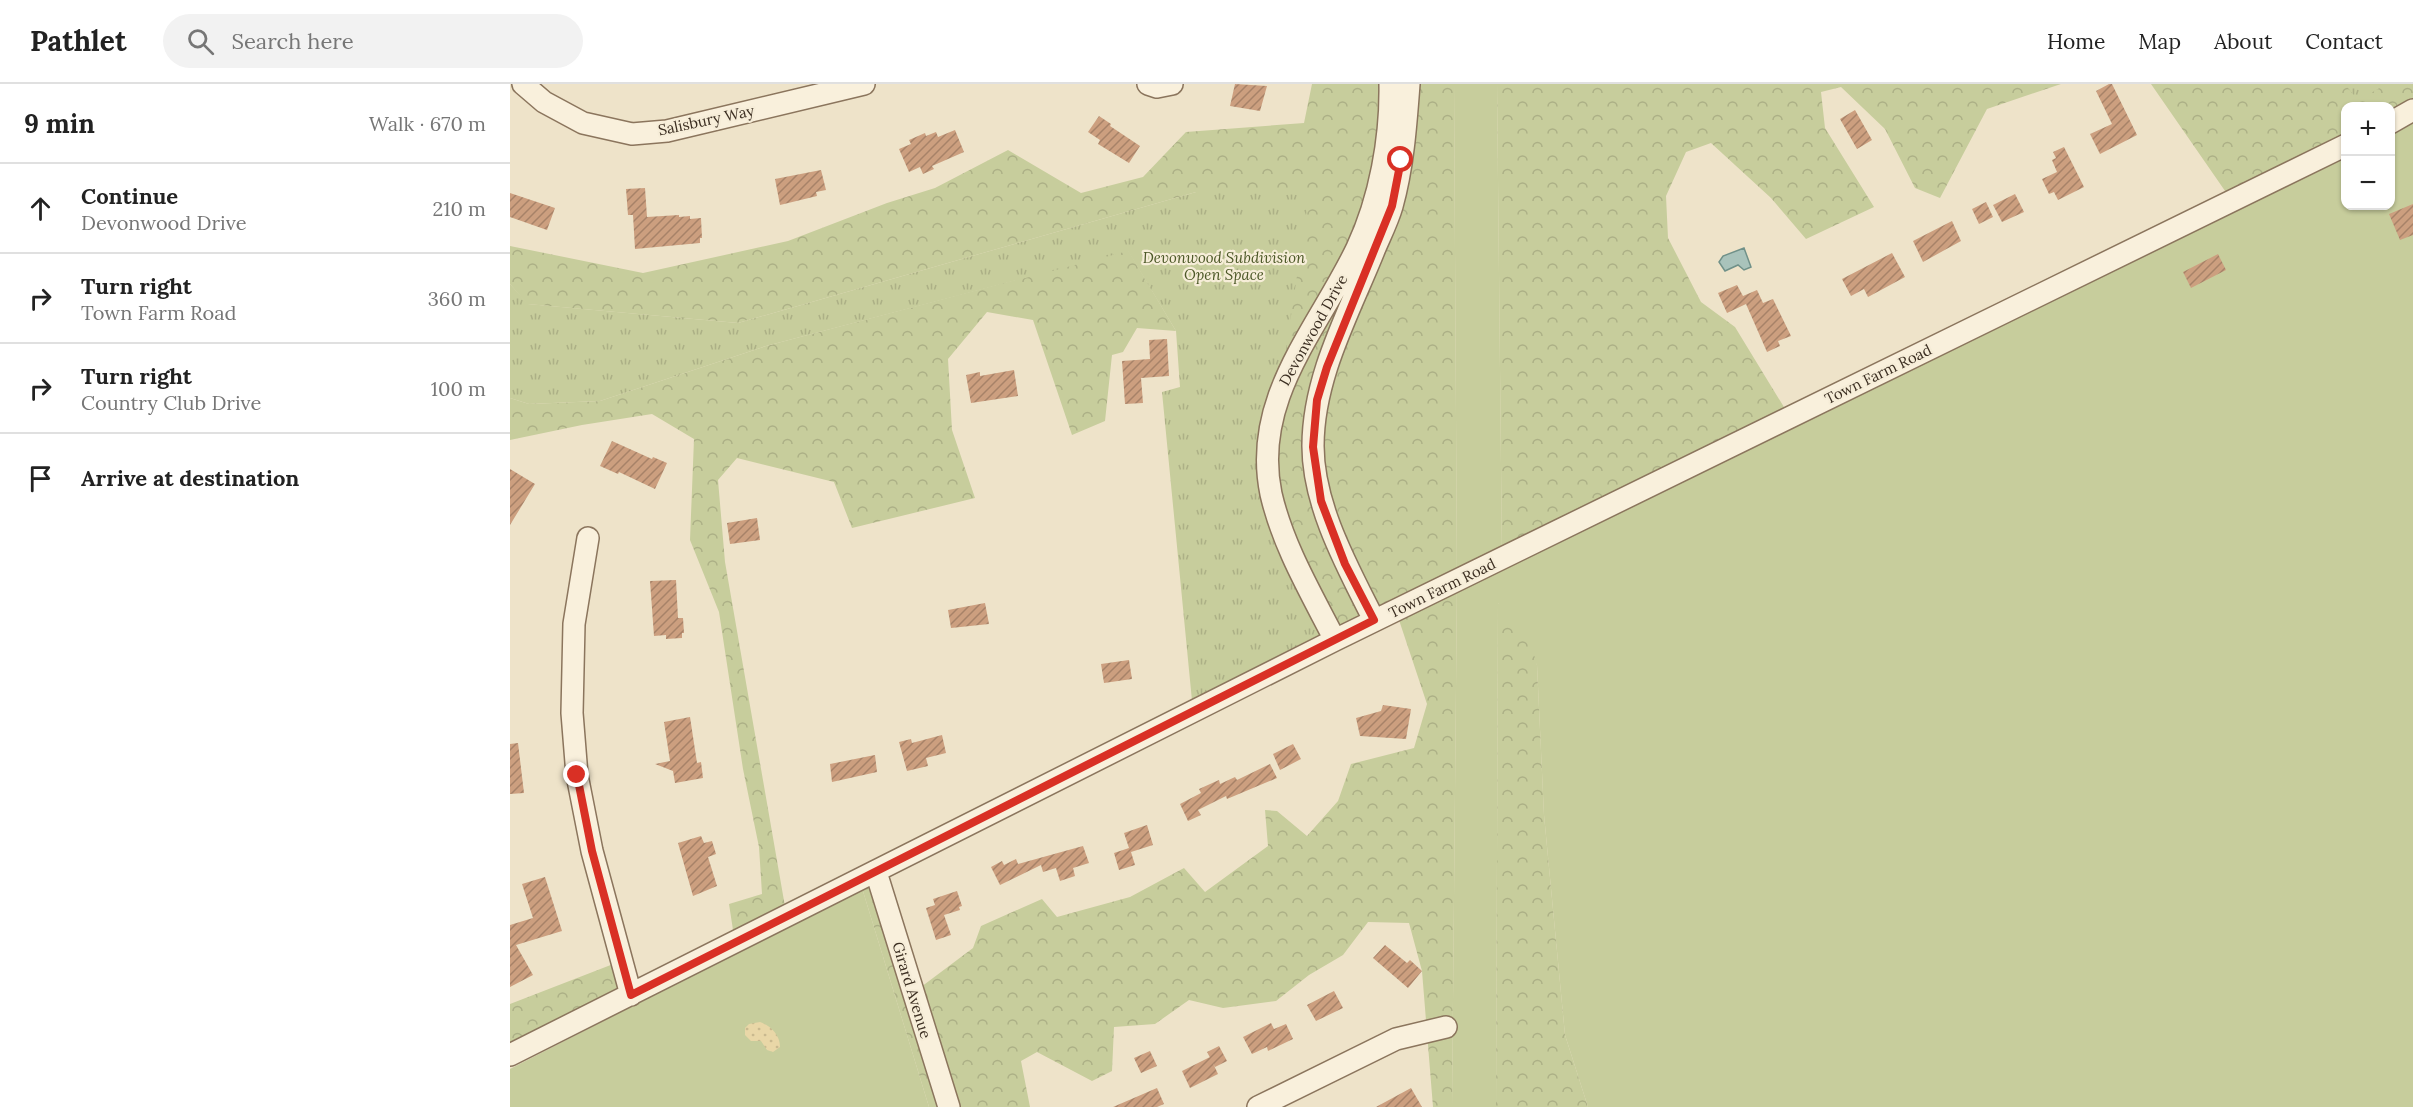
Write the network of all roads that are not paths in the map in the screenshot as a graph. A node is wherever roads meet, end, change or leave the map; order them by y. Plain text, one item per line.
1 (523, 84) edge
2 (864, 84) edge
3 (1148, 84) edge
4 (1172, 84) edge
5 (1390, 84) edge
6 (1409, 84) edge
7 (2413, 110) edge
8 (2395, 121) edge
9 (2341, 148) edge
10 (588, 538) dead end
11 (1374, 620) junction
12 (1335, 640) junction
13 (876, 872) junction
14 (631, 995) junction
15 (1446, 1028) dead end
16 (510, 1055) edge
17 (949, 1107) edge
18 (1258, 1107) edge

1 - 2 street, Salisbury Way
3 - 4 street
5 - 12 street, Devonwood Drive
6 - 11 street, Devonwood Drive
7 - 8 street
9 - 11 street, Town Farm Road
10 - 14 street
11 - 12 street, Town Farm Road
12 - 13 street, Town Farm Road
13 - 14 street, Town Farm Road
13 - 17 street, Girard Avenue
14 - 16 street, Town Farm Road
15 - 18 street

